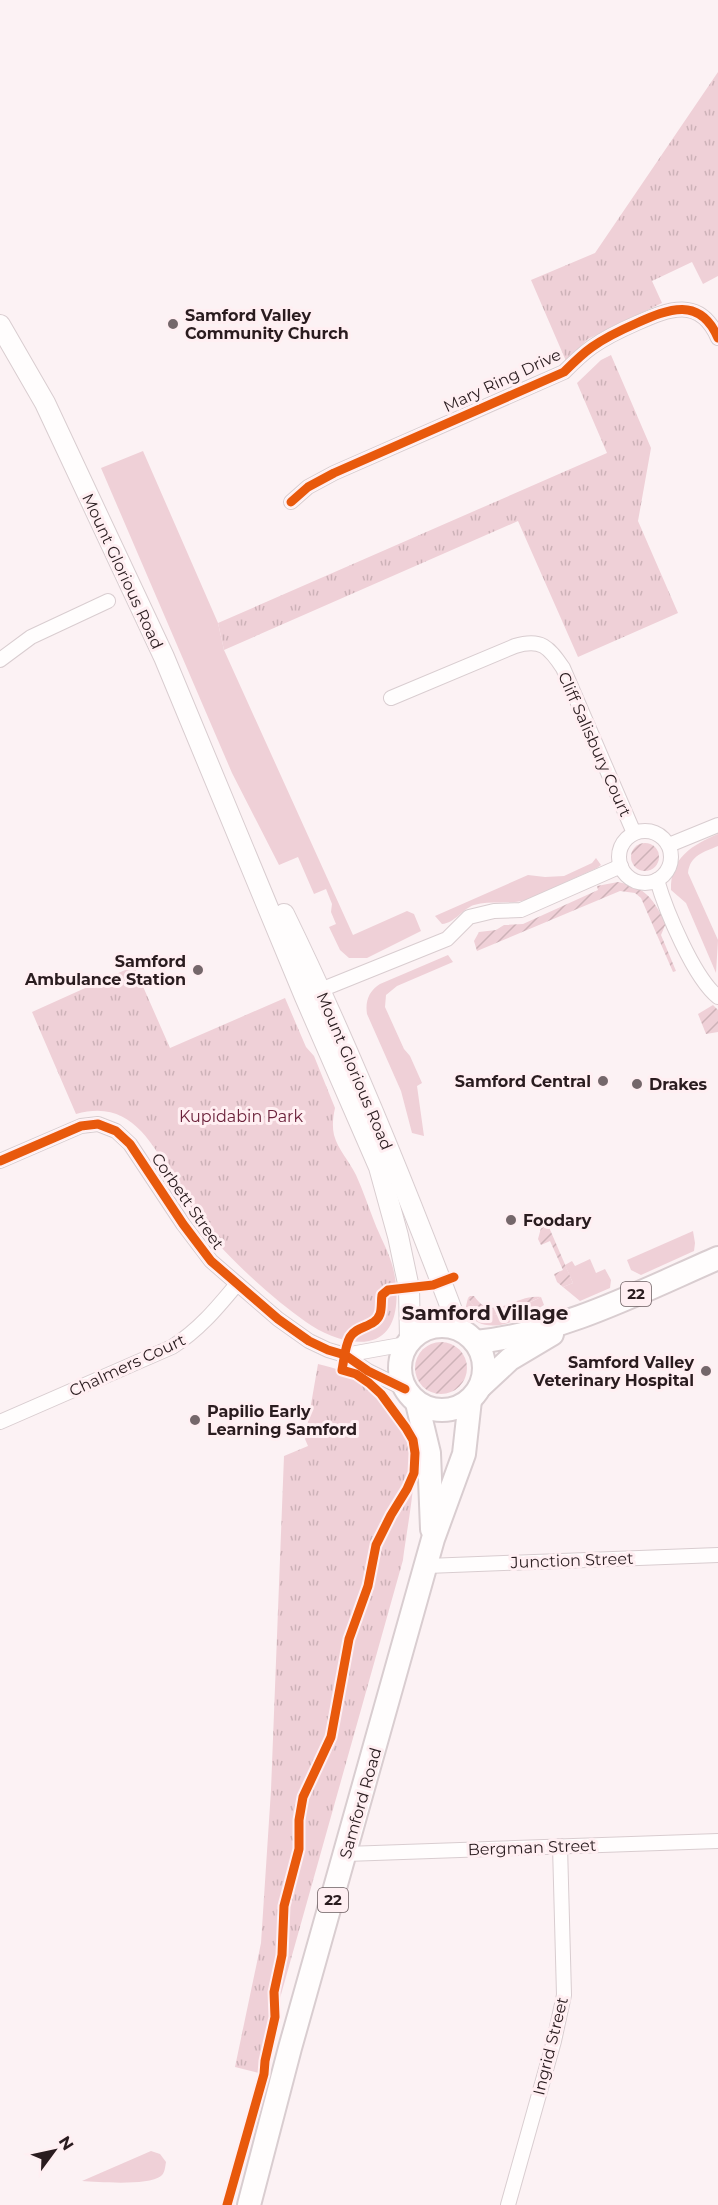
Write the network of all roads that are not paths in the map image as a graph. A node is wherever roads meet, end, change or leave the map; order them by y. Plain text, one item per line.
1 (0, 325) edge
2 (718, 338) edge
3 (291, 502) dead end
4 (108, 601) dead end
5 (0, 660) edge
6 (391, 698) dead end
7 (718, 825) edge
8 (634, 833) junction
9 (669, 845) junction
10 (621, 866) junction
11 (657, 880) junction
12 (313, 993) junction
13 (718, 998) edge
14 (0, 1161) edge
15 (429, 1253) junction
16 (718, 1258) edge
17 (407, 1280) junction
18 (237, 1284) junction
19 (579, 1318) junction
20 (467, 1335) junction
21 (408, 1341) junction
22 (345, 1355) junction
23 (475, 1393) junction
24 (411, 1396) junction
25 (0, 1422) edge
26 (433, 1539) junction
27 (718, 1555) edge
28 (427, 1566) junction
29 (718, 1841) edge
30 (560, 1846) junction
31 (346, 1854) junction
32 (249, 2205) edge
33 (508, 2205) edge

1 - 12 main road, Mount Glorious Road
2 - 3 street, Mary Ring Drive
4 - 5 street
6 - 8 street, Cliff Salisbury Court
7 - 9 street
8 - 9 street
8 - 10 street
9 - 11 street
10 - 11 street
10 - 12 street
11 - 13 street
12 - 15 main road, Mount Glorious Road
12 - 17 main road, Mount Glorious Road
14 - 18 street, Corbett Street
15 - 17 main road
15 - 20 main road, Mount Glorious Road
16 - 19 main road, 22
17 - 21 main road, Mount Glorious Road
18 - 22 street, Corbett Street
18 - 25 street, Chalmers Court
19 - 20 main road, 22
19 - 23 main road, 22
20 - 21 main road, 22
20 - 23 main road
21 - 22 street
21 - 24 main road, 22
22 - 24 street, Corbett Street
23 - 24 main road, 22
23 - 26 main road, Samford Road / 22
24 - 26 main road, Samford Road / 22
26 - 28 main road, Samford Road / 22
27 - 28 street, Junction Street
28 - 31 main road, Samford Road / 22
29 - 30 street, Bergman Street
30 - 31 street, Bergman Street
30 - 33 street, Ingrid Street
31 - 32 main road, Samford Road / 22

